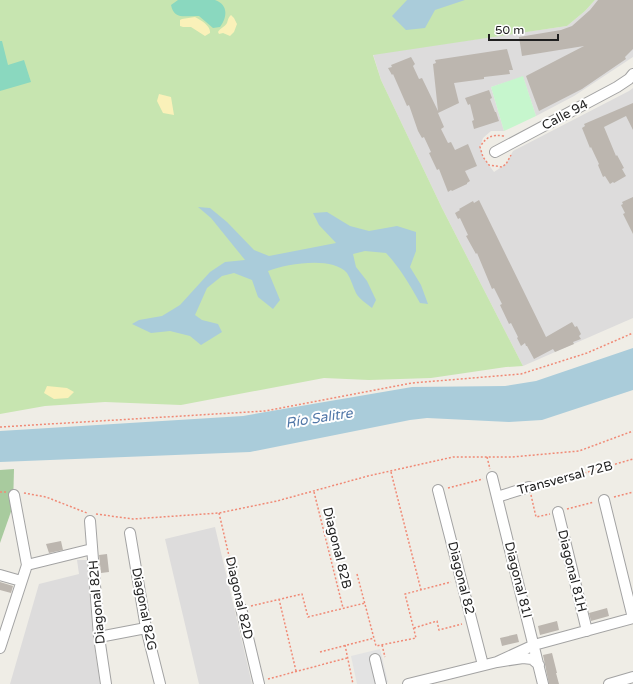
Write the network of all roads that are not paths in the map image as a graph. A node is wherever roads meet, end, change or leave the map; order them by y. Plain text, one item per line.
1 (633, 74) edge
2 (495, 152) dead end
3 (492, 477) road end
4 (529, 487) road end
5 (438, 490) road end
6 (15, 494) road end
7 (497, 497) junction
8 (604, 500) road end
9 (558, 512) road end
10 (90, 521) dead end
11 (130, 533) dead end
12 (92, 549) junction
13 (27, 565) junction
14 (0, 575) edge
15 (21, 581) junction
16 (241, 608) road end
17 (633, 618) edge
18 (4, 619) edge
19 (146, 628) junction
20 (587, 631) junction
21 (99, 637) junction
22 (534, 645) junction
23 (0, 648) edge
24 (375, 659) dead end
25 (497, 662) junction
26 (483, 665) junction
27 (538, 665) junction
28 (633, 677) edge
29 (259, 682) edge
30 (106, 684) edge
31 (160, 684) edge
32 (381, 684) edge
33 (408, 684) edge
34 (543, 684) edge
35 (608, 684) edge

1 - 2 street, Calle 94
3 - 7 street, Diagonal 81I
4 - 7 street, Transversal 72B
5 - 26 street, Diagonal 82
6 - 13 street
7 - 22 street, Diagonal 81I
8 - 17 street
9 - 20 street, Diagonal 81H
10 - 12 street, Diagonal 82H
11 - 19 street, Diagonal 82G
12 - 13 street
12 - 21 street, Diagonal 82H
13 - 15 street
14 - 15 street
15 - 18 street
16 - 29 street, Diagonal 82D
17 - 20 street
18 - 23 street
19 - 21 street
19 - 31 street, Diagonal 82G
20 - 22 street
21 - 30 street, Diagonal 82H
22 - 25 street
22 - 27 street, Diagonal 81I
24 - 32 street
25 - 26 street
25 - 27 street
26 - 33 street
27 - 34 street, Diagonal 81I
28 - 35 street

